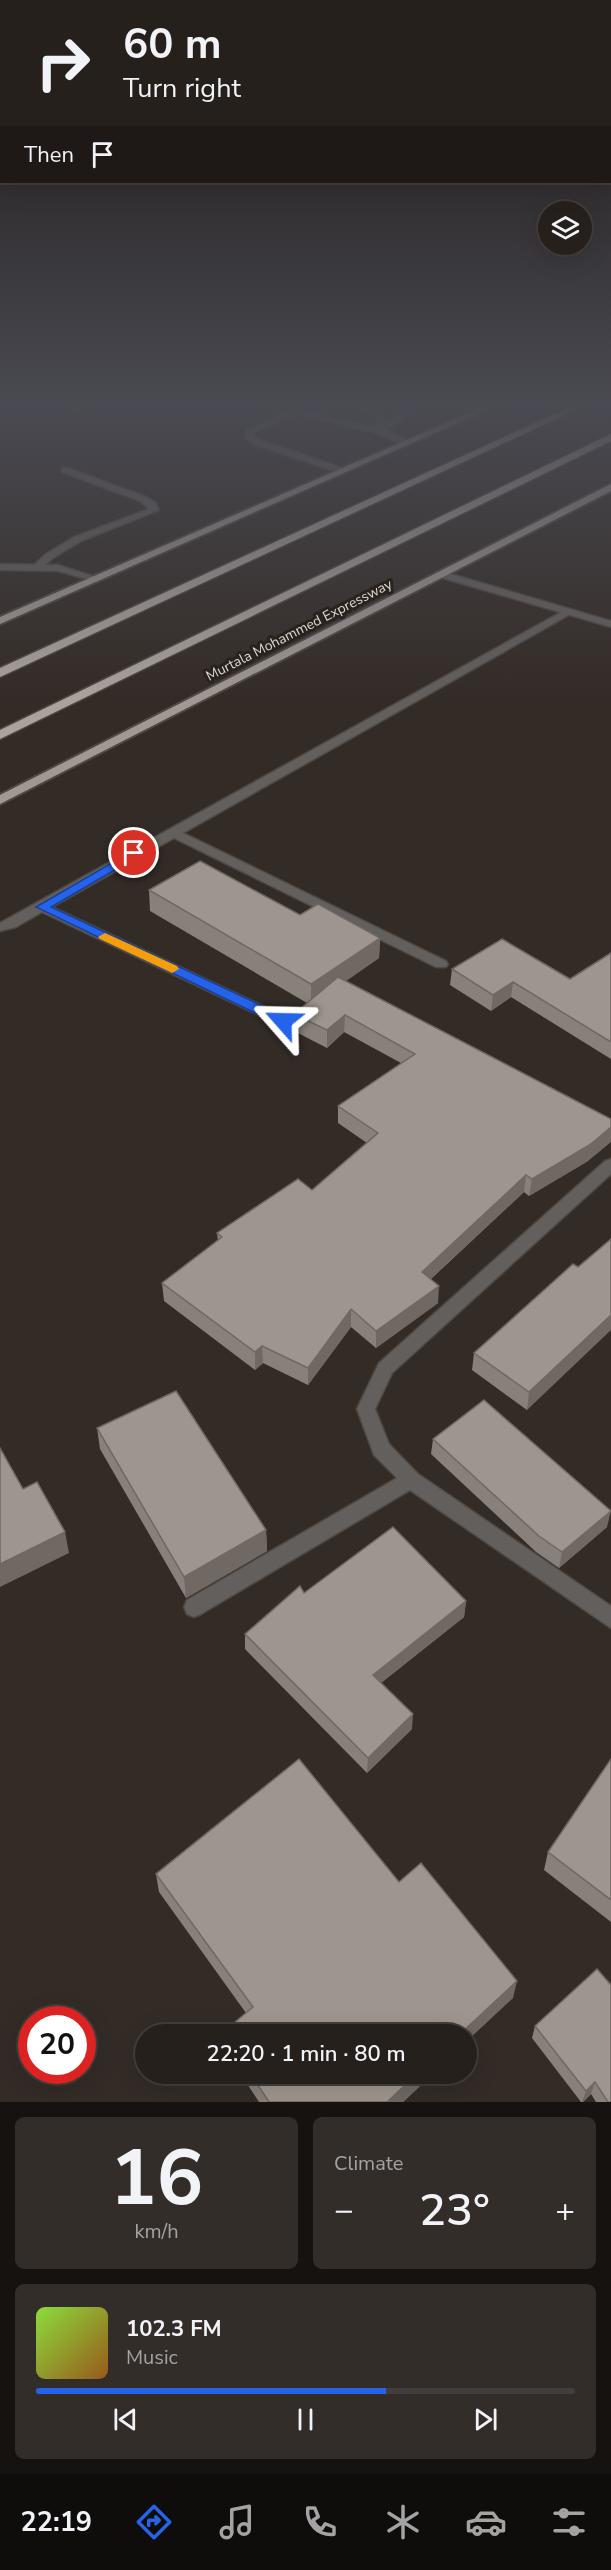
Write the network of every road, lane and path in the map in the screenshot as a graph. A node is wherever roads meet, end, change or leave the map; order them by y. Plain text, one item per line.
1 (152, 504) edge
2 (268, 504) edge
3 (366, 504) edge
4 (473, 504) edge
5 (576, 504) edge
6 (0, 567) edge
7 (37, 567) junction
8 (440, 574) junction
9 (97, 579) junction
10 (569, 612) junction
11 (0, 621) edge
12 (611, 624) edge
13 (0, 673) edge
14 (0, 735) edge
15 (0, 800) edge
16 (171, 832) junction
17 (42, 907) junction
18 (0, 927) edge
19 (441, 964) dead end
20 (283, 1021) dead end
21 (611, 1165) edge
22 (411, 1480) junction
23 (194, 1607) dead end
24 (611, 1618) edge

1 - 7 street
2 - 9 highway
3 - 13 highway
4 - 14 highway
5 - 8 highway, Murtala Mohammed Expressway
6 - 7 street
7 - 9 street
8 - 10 street
8 - 15 highway, Murtala Mohammed Expressway
9 - 11 highway
10 - 12 street
10 - 16 street
16 - 17 street
16 - 19 street
17 - 18 street
17 - 20 street
21 - 22 street
22 - 23 street
22 - 24 street

